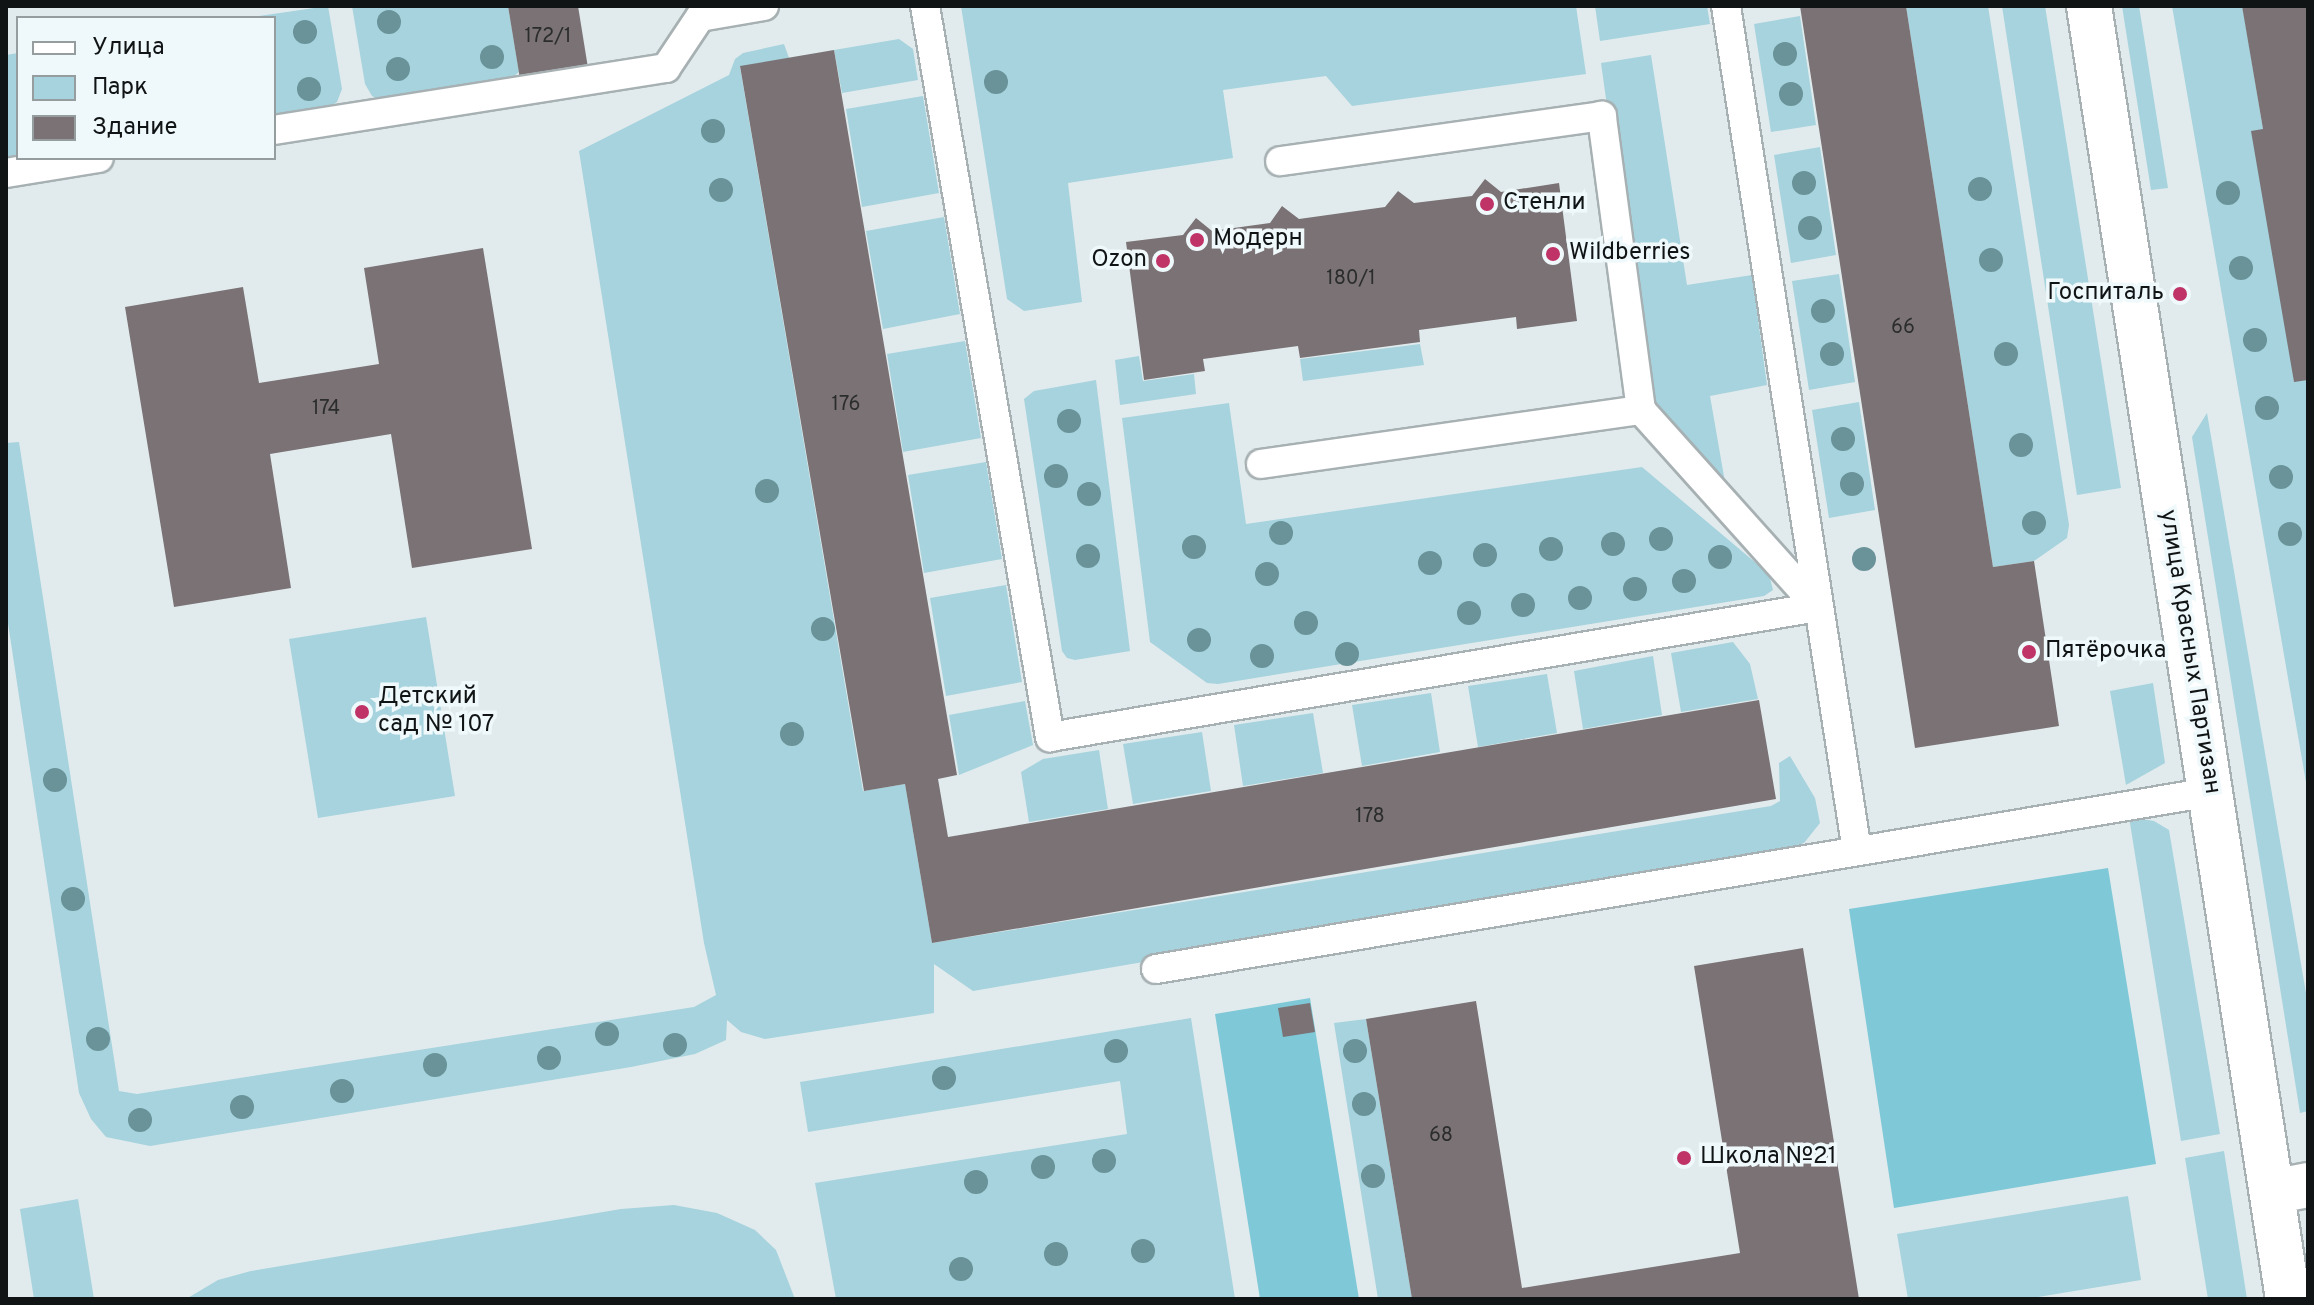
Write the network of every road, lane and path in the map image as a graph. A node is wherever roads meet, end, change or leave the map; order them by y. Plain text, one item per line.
1 (764, 6) edge
2 (925, 6) edge
3 (1726, 6) edge
4 (2089, 6) edge
5 (276, 130) edge
6 (87, 160) edge
7 (1280, 161) dead end
8 (6, 173) edge
9 (1641, 410) junction
10 (1261, 464) dead end
11 (1818, 607) junction
12 (2210, 792) junction
13 (1857, 851) junction
14 (1156, 969) dead end
15 (2290, 1189) edge
16 (2288, 1299) edge

1 - 5 lane
2 - 11 lane
3 - 11 lane
4 - 12 street, улица Красных Партизан
6 - 8 lane
7 - 9 lane
9 - 10 lane
9 - 11 lane
11 - 13 lane
12 - 13 lane
12 - 15 street, улица Красных Партизан
13 - 14 lane
15 - 16 street, улица Красных Партизан

